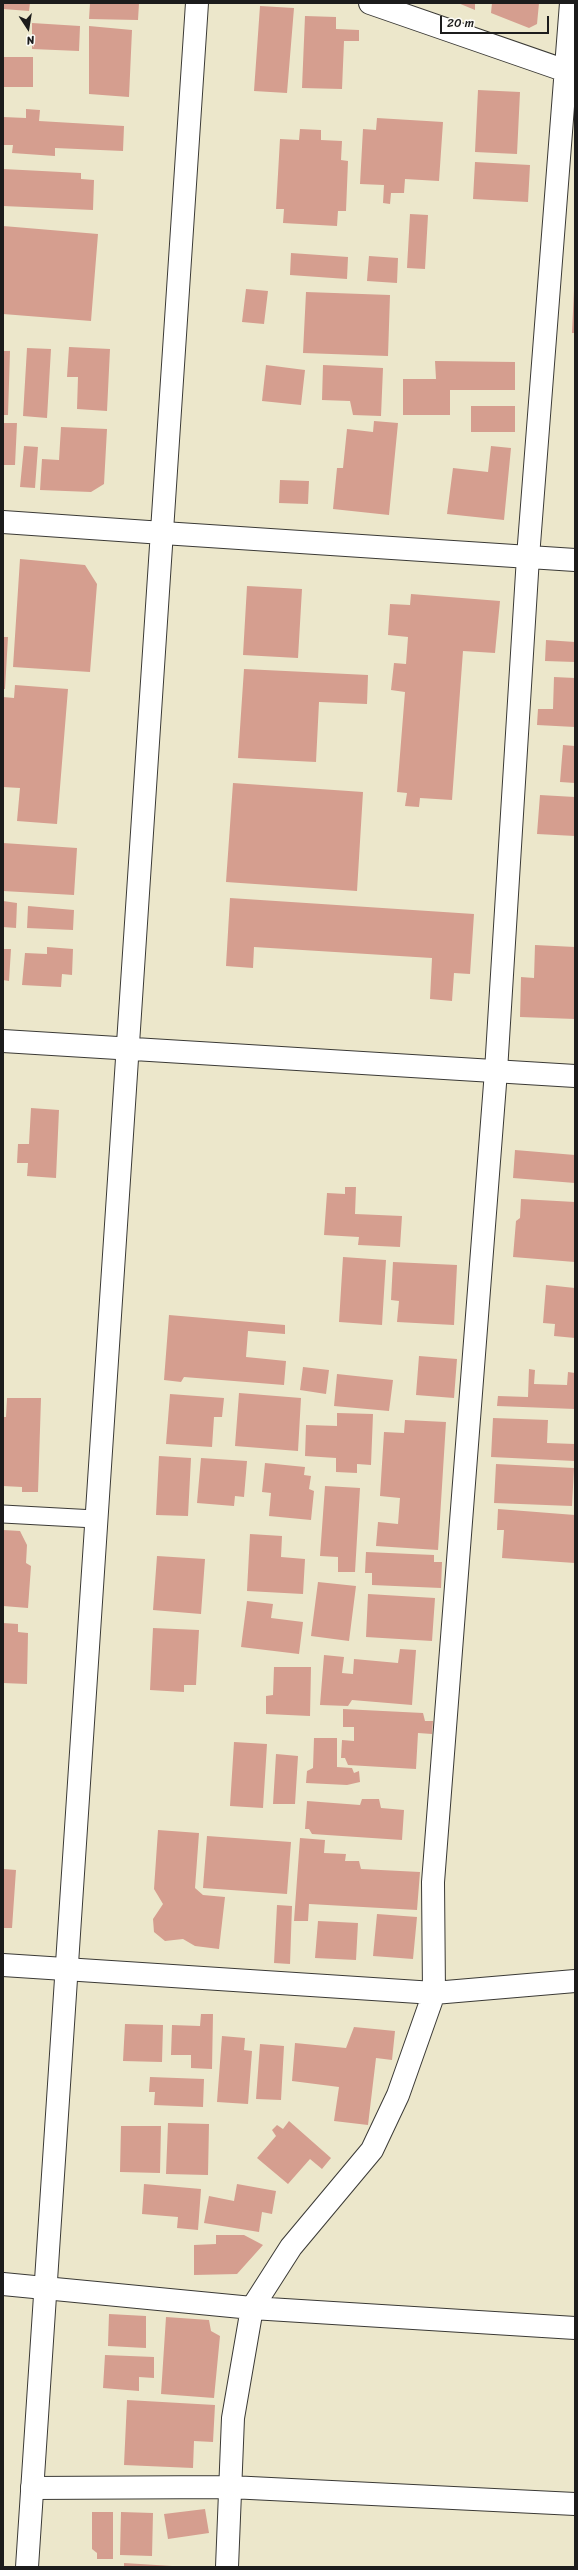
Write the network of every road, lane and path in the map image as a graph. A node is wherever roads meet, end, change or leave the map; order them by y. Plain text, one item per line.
1 (197, 3) edge
2 (370, 3) edge
3 (571, 3) edge
4 (571, 74) edge
5 (3, 522) edge
6 (163, 533) junction
7 (528, 557) junction
8 (575, 560) edge
9 (3, 1041) edge
10 (126, 1049) junction
11 (496, 1071) junction
12 (575, 1076) edge
13 (3, 1514) edge
14 (95, 1519) junction
15 (3, 1965) edge
16 (68, 1970) junction
17 (575, 1981) edge
18 (434, 1993) junction
19 (3, 2284) edge
20 (46, 2287) junction
21 (252, 2308) junction
22 (575, 2328) edge
23 (230, 2487) junction
24 (32, 2488) junction
25 (575, 2504) edge
26 (27, 2567) edge
27 (226, 2567) edge

1 - 6 street
2 - 4 street
3 - 4 street
4 - 7 street
5 - 6 street
6 - 7 street
6 - 10 street
7 - 8 street
7 - 11 street
9 - 10 street
10 - 11 street
10 - 14 street
11 - 12 street
11 - 18 street
13 - 14 lane
14 - 16 street
15 - 16 street
16 - 18 street
16 - 20 street
17 - 18 street
18 - 21 street
19 - 20 street
20 - 21 street
20 - 24 street
21 - 22 street
21 - 23 street
23 - 24 street
23 - 25 street
23 - 27 street
24 - 26 street

